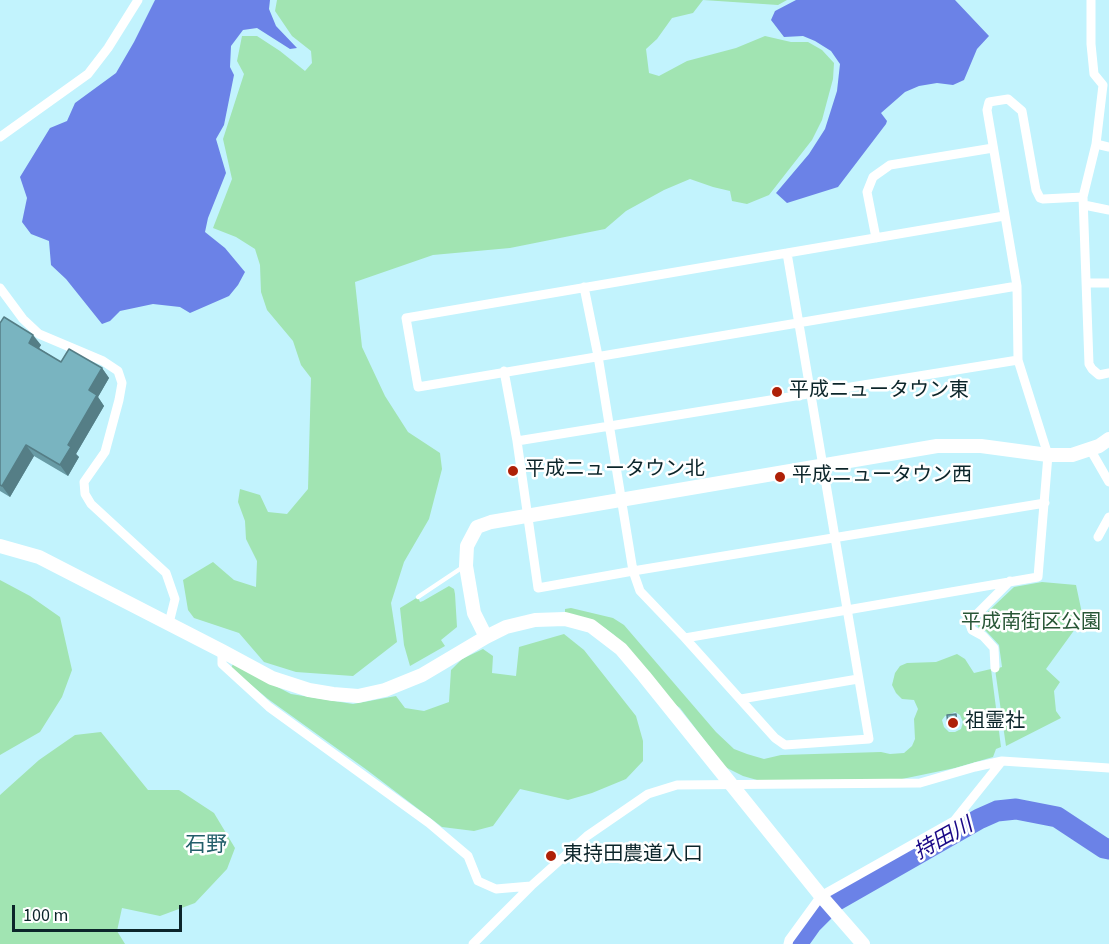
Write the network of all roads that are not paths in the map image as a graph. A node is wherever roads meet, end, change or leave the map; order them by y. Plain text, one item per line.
1 (138, 0) edge
2 (1091, 0) edge
3 (0, 137) edge
4 (1096, 144) junction
5 (1109, 147) edge
6 (993, 148) junction
7 (1083, 201) junction
8 (1109, 210) edge
9 (1004, 216) junction
10 (876, 238) junction
11 (787, 253) junction
12 (1087, 283) junction
13 (1109, 284) edge
14 (1017, 286) junction
15 (584, 287) junction
16 (0, 288) edge
17 (799, 323) junction
18 (598, 356) junction
19 (1018, 360) junction
20 (504, 371) junction
21 (1109, 373) edge
22 (811, 394) junction
23 (609, 425) junction
24 (1109, 439) edge
25 (517, 441) junction
26 (1090, 449) junction
27 (1048, 455) junction
28 (824, 465) junction
29 (1109, 482) edge
30 (621, 501) junction
31 (1045, 503) junction
32 (527, 517) junction
33 (1109, 517) edge
34 (1098, 537) dead end
35 (836, 538) junction
36 (0, 546) edge
37 (466, 565) junction
38 (633, 571) junction
39 (1010, 581) junction
40 (418, 597) dead end
41 (848, 608) junction
42 (169, 623) junction
43 (486, 637) junction
44 (685, 638) junction
45 (222, 651) junction
46 (995, 668) dead end
47 (858, 679) junction
48 (741, 699) junction
49 (1002, 761) junction
50 (1109, 768) edge
51 (731, 783) junction
52 (531, 886) junction
53 (823, 898) junction
54 (473, 944) edge
55 (788, 944) edge
56 (863, 944) edge

1 - 3 street
2 - 4 street
4 - 5 street
4 - 7 street
6 - 7 street
6 - 9 street
6 - 10 street
7 - 8 street
7 - 12 street
9 - 10 street
9 - 14 street
10 - 11 street
11 - 15 street
11 - 17 street
12 - 13 street
12 - 21 street
14 - 17 street
14 - 19 street
15 - 18 street
15 - 20 street
16 - 42 street
17 - 18 street
17 - 22 street
18 - 20 street
18 - 23 street
19 - 22 street
19 - 27 street
20 - 25 street
22 - 23 street
22 - 28 street
23 - 25 street
23 - 30 street
24 - 26 street
25 - 32 street
26 - 27 street
26 - 29 street
27 - 28 street
27 - 31 street
28 - 30 street
28 - 35 street
30 - 32 street
30 - 38 street
31 - 35 street
31 - 39 street
32 - 37 street
32 - 38 street
33 - 34 street
35 - 38 street
35 - 41 street
36 - 42 street
37 - 40 lane
37 - 43 street
38 - 44 street
39 - 41 street
39 - 46 street
41 - 44 street
41 - 47 street
42 - 45 street
43 - 45 street
43 - 51 street
44 - 48 street
45 - 52 street
47 - 48 street
47 - 48 street
49 - 50 street
49 - 51 street
49 - 53 street
51 - 52 street
51 - 53 street
52 - 54 street
53 - 55 street
53 - 56 street

